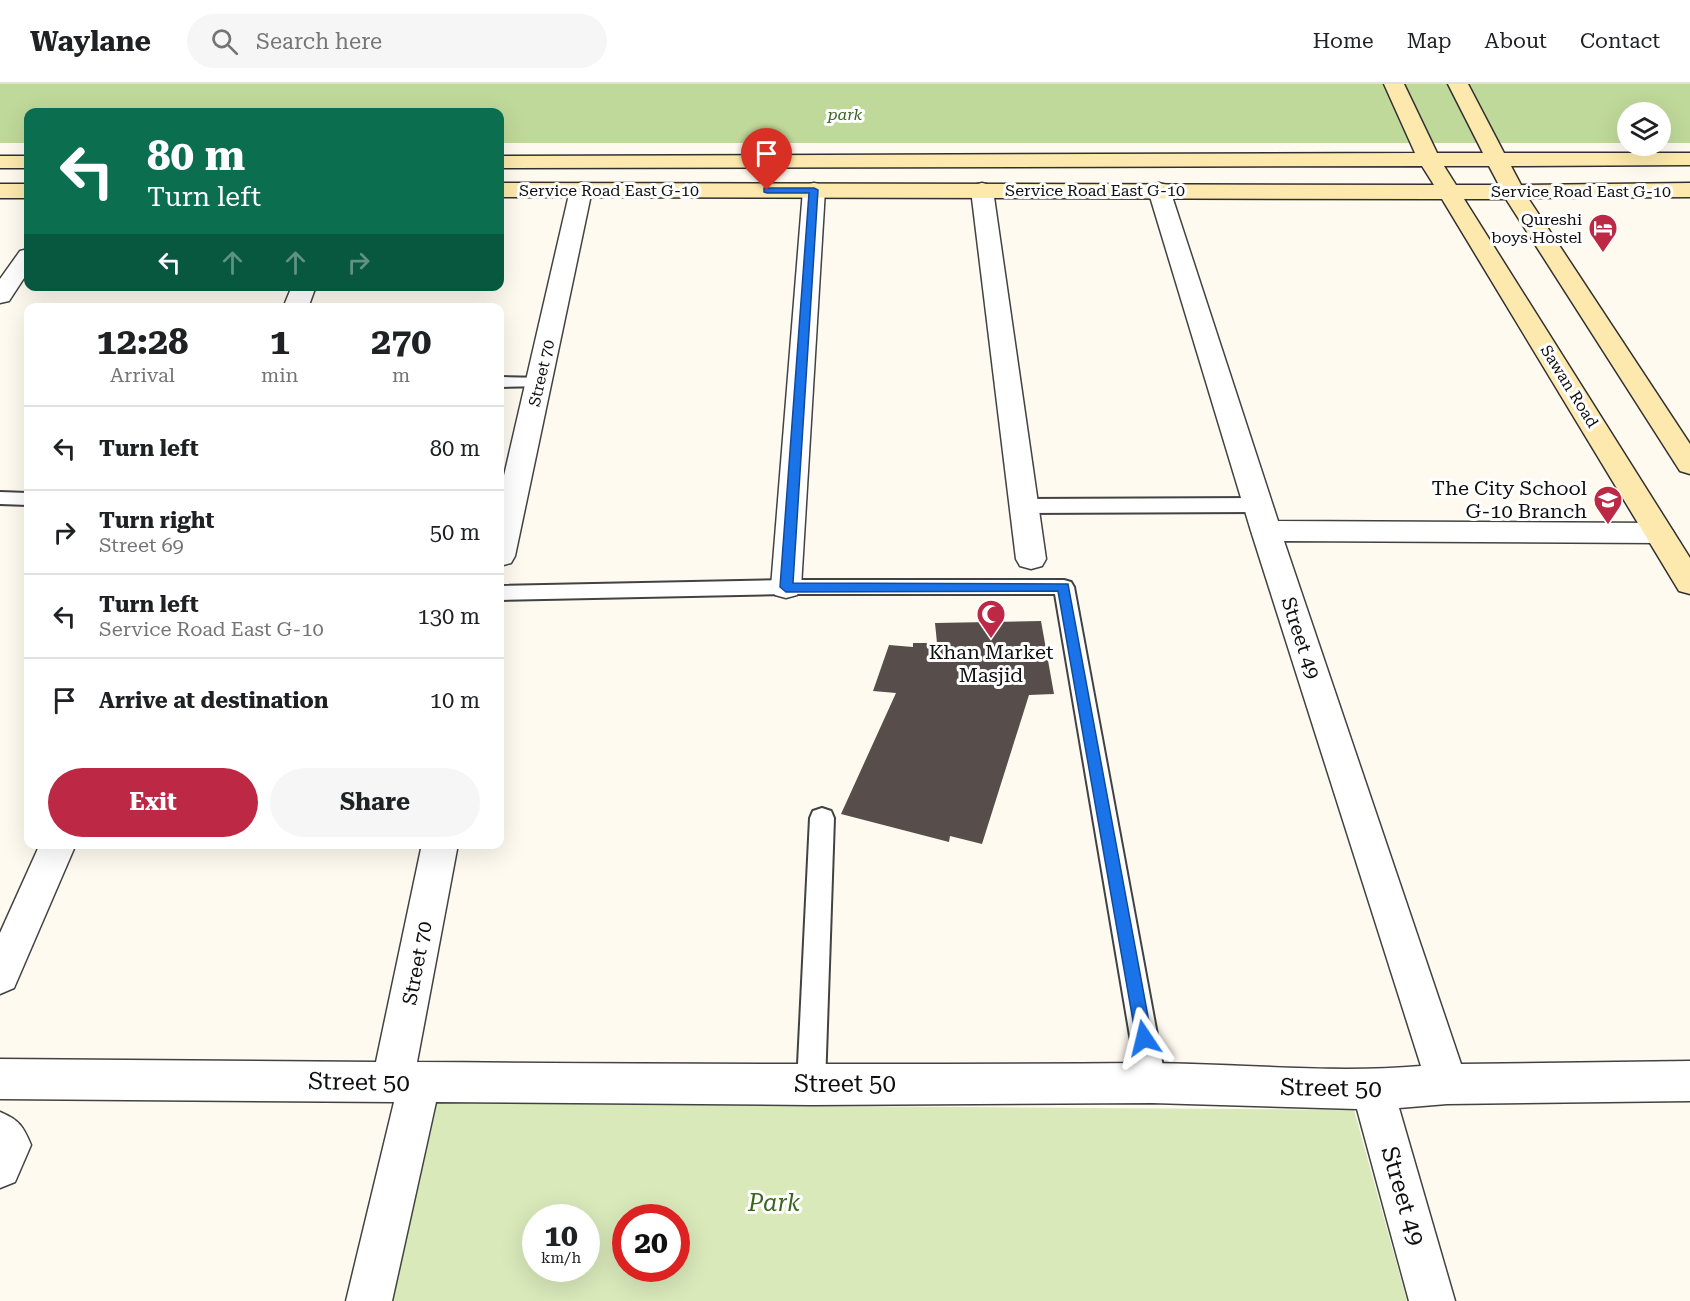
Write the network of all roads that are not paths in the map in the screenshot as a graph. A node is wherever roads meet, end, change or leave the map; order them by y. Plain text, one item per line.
1 (1394, 84) edge
2 (1458, 84) edge
3 (1496, 159) junction
4 (1690, 159) edge
5 (1430, 160) junction
6 (0, 162) edge
7 (24, 162) edge
8 (504, 162) edge
9 (0, 190) edge
10 (24, 190) edge
11 (504, 190) edge
12 (581, 190) junction
13 (814, 190) junction
14 (982, 190) junction
15 (1159, 190) junction
16 (1449, 190) junction
17 (1690, 190) edge
18 (1513, 192) junction
19 (24, 262) edge
20 (0, 296) edge
21 (504, 382) edge
22 (539, 382) junction
23 (1690, 465) edge
24 (0, 498) edge
25 (24, 499) edge
26 (1024, 506) junction
27 (1262, 518) junction
28 (1659, 532) junction
29 (504, 538) edge
30 (1031, 559) dead end
31 (1690, 583) edge
32 (786, 587) junction
33 (504, 593) edge
34 (822, 818) dead end
35 (56, 849) edge
36 (439, 849) edge
37 (0, 976) edge
38 (0, 1079) edge
39 (1690, 1081) edge
40 (406, 1082) junction
41 (1152, 1083) junction
42 (1447, 1084) junction
43 (811, 1085) junction
44 (1373, 1090) junction
45 (0, 1133) edge
46 (0, 1167) edge
47 (369, 1301) edge
48 (1432, 1301) edge

1 - 5 main road, Sawan Road
2 - 3 main road
3 - 4 main road, Service Road East G-10
3 - 5 main road, Service Road East G-10
3 - 18 main road
5 - 8 main road, Service Road East G-10
5 - 16 main road, Sawan Road
6 - 7 main road
9 - 10 main road
11 - 12 main road, Service Road East G-10
12 - 13 main road, Service Road East G-10
12 - 22 street, Street 70
13 - 14 main road, Service Road East G-10
13 - 32 street
14 - 15 main road, Service Road East G-10
14 - 26 street
15 - 16 main road, Service Road East G-10
15 - 27 street, Street 49
16 - 18 main road, Service Road East G-10
16 - 28 main road, Sawan Road
17 - 18 main road, Service Road East G-10
18 - 23 main road
19 - 20 street
21 - 22 lane
22 - 29 street, Street 70
24 - 25 lane
26 - 27 lane
26 - 30 street
27 - 28 street
27 - 42 street, Street 49
28 - 31 main road, Sawan Road
32 - 33 lane
32 - 41 lane
34 - 43 lane
35 - 37 street
36 - 40 street, Street 70
38 - 40 street, Street 50
39 - 42 street, Street 50
40 - 43 street, Street 50
40 - 47 street, Street 70
41 - 43 street, Street 50
41 - 44 street, Street 50
42 - 44 street, Street 50
44 - 48 street, Street 49
45 - 46 street

